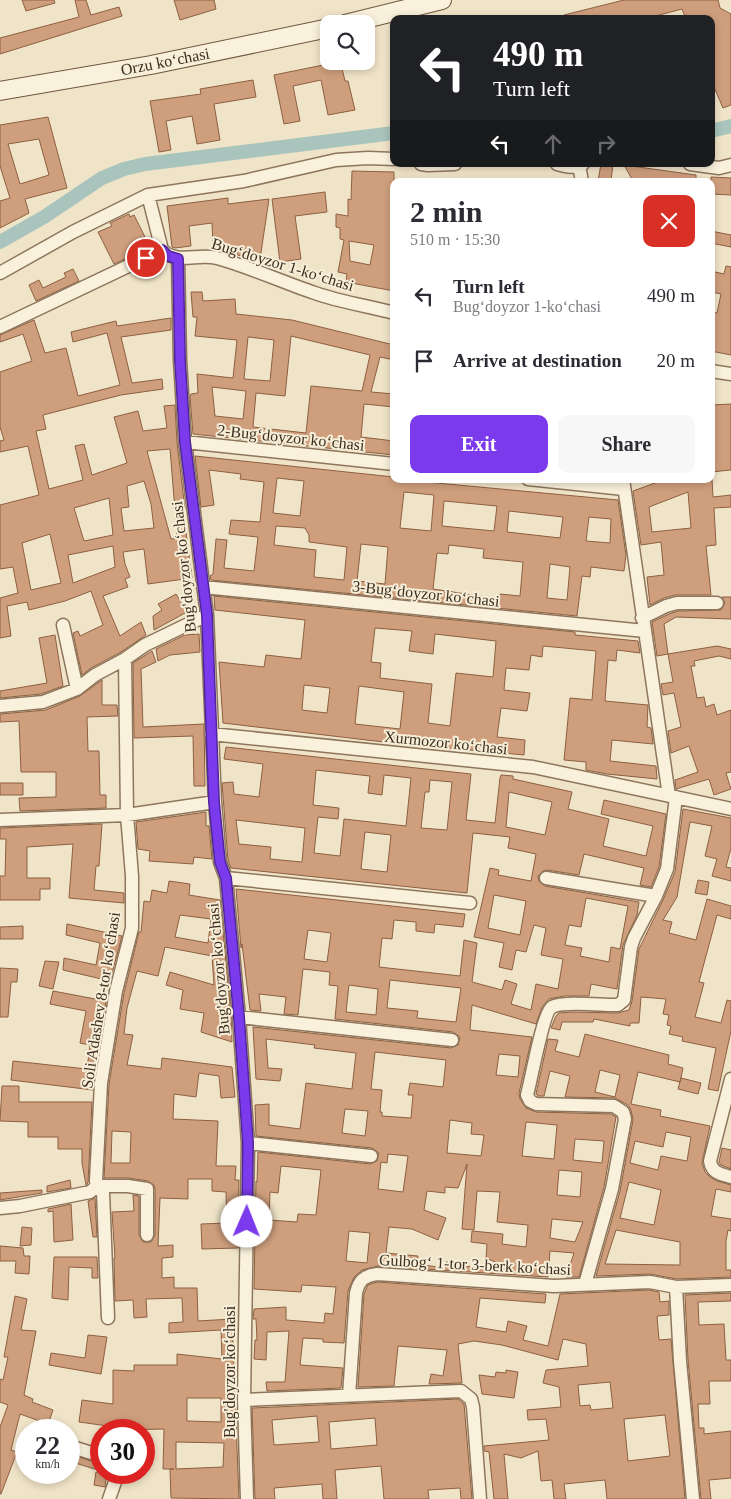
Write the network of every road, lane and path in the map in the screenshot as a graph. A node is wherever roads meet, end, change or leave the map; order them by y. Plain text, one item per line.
1 (437, 1) edge
2 (375, 16) edge
3 (320, 30) edge
4 (0, 91) edge
5 (390, 159) edge
6 (731, 165) edge
7 (712, 167) edge
8 (148, 195) junction
9 (162, 250) junction
10 (178, 259) junction
11 (0, 273) edge
12 (390, 312) edge
13 (0, 327) edge
14 (715, 371) edge
15 (731, 372) edge
16 (185, 442) junction
17 (390, 464) edge
18 (605, 483) edge
19 (624, 484) edge
20 (203, 587) junction
21 (717, 603) dead end
22 (207, 615) junction
23 (642, 618) junction
24 (63, 625) dead end
25 (645, 631) junction
26 (125, 659) junction
27 (77, 689) junction
28 (0, 706) edge
29 (211, 734) junction
30 (672, 796) junction
31 (214, 802) junction
32 (731, 810) edge
33 (126, 815) junction
34 (0, 820) edge
35 (226, 878) junction
36 (546, 878) dead end
37 (656, 896) junction
38 (470, 903) dead end
39 (239, 1017) junction
40 (452, 1040) dead end
41 (731, 1079) edge
42 (248, 1143) junction
43 (371, 1156) dead end
44 (731, 1177) edge
45 (97, 1186) junction
46 (0, 1208) edge
47 (147, 1235) dead end
48 (585, 1284) junction
49 (731, 1285) edge
50 (676, 1287) junction
51 (108, 1318) dead end
52 (349, 1396) junction
53 (244, 1400) junction
54 (114, 1484) edge
55 (109, 1499) edge
56 (247, 1499) edge
57 (480, 1499) edge
58 (693, 1499) edge

1 - 2 street
3 - 4 street, Orzu koʻchasi
5 - 8 street
6 - 7 street
8 - 9 street
8 - 11 street
9 - 10 street
9 - 13 street
10 - 12 street, Bugʻdoyzor 1-koʻchasi
10 - 16 street, Bug'doyzor koʻchasi
14 - 15 street
16 - 17 street, 2-Bugʻdoyzor koʻchasi
16 - 20 street, Bug'doyzor koʻchasi
18 - 19 street
19 - 23 street
20 - 22 street, Bug'doyzor koʻchasi
20 - 25 street, 3-Bugʻdoyzor koʻchasi
21 - 23 street
22 - 26 street
22 - 29 street, Bug'doyzor koʻchasi
23 - 25 street
24 - 27 street
25 - 30 street
26 - 27 street
26 - 33 street, Soli Adashev 8-tor koʻchasi
27 - 28 street
29 - 30 street, Xurmozor koʻchasi
29 - 31 street, Bug'doyzor koʻchasi
30 - 32 street, Xurmozor koʻchasi
30 - 37 street
31 - 33 street
31 - 35 street, Bug'doyzor koʻchasi
33 - 34 street
33 - 45 street, Soli Adashev 8-tor koʻchasi
35 - 38 street
35 - 39 street, Bug'doyzor koʻchasi
36 - 37 street
37 - 48 street
39 - 40 street
39 - 42 street, Bug'doyzor koʻchasi
41 - 44 street
42 - 43 street
42 - 53 street, Bug'doyzor koʻchasi
45 - 46 street
45 - 47 street
45 - 51 street, Soli Adashev 8-tor koʻchasi
48 - 50 street
48 - 52 street, Gulbogʻ 1-tor 3-berk koʻchasi
49 - 50 street
50 - 58 street
52 - 53 street
52 - 57 street
53 - 56 street, Bug'doyzor koʻchasi
54 - 55 street

